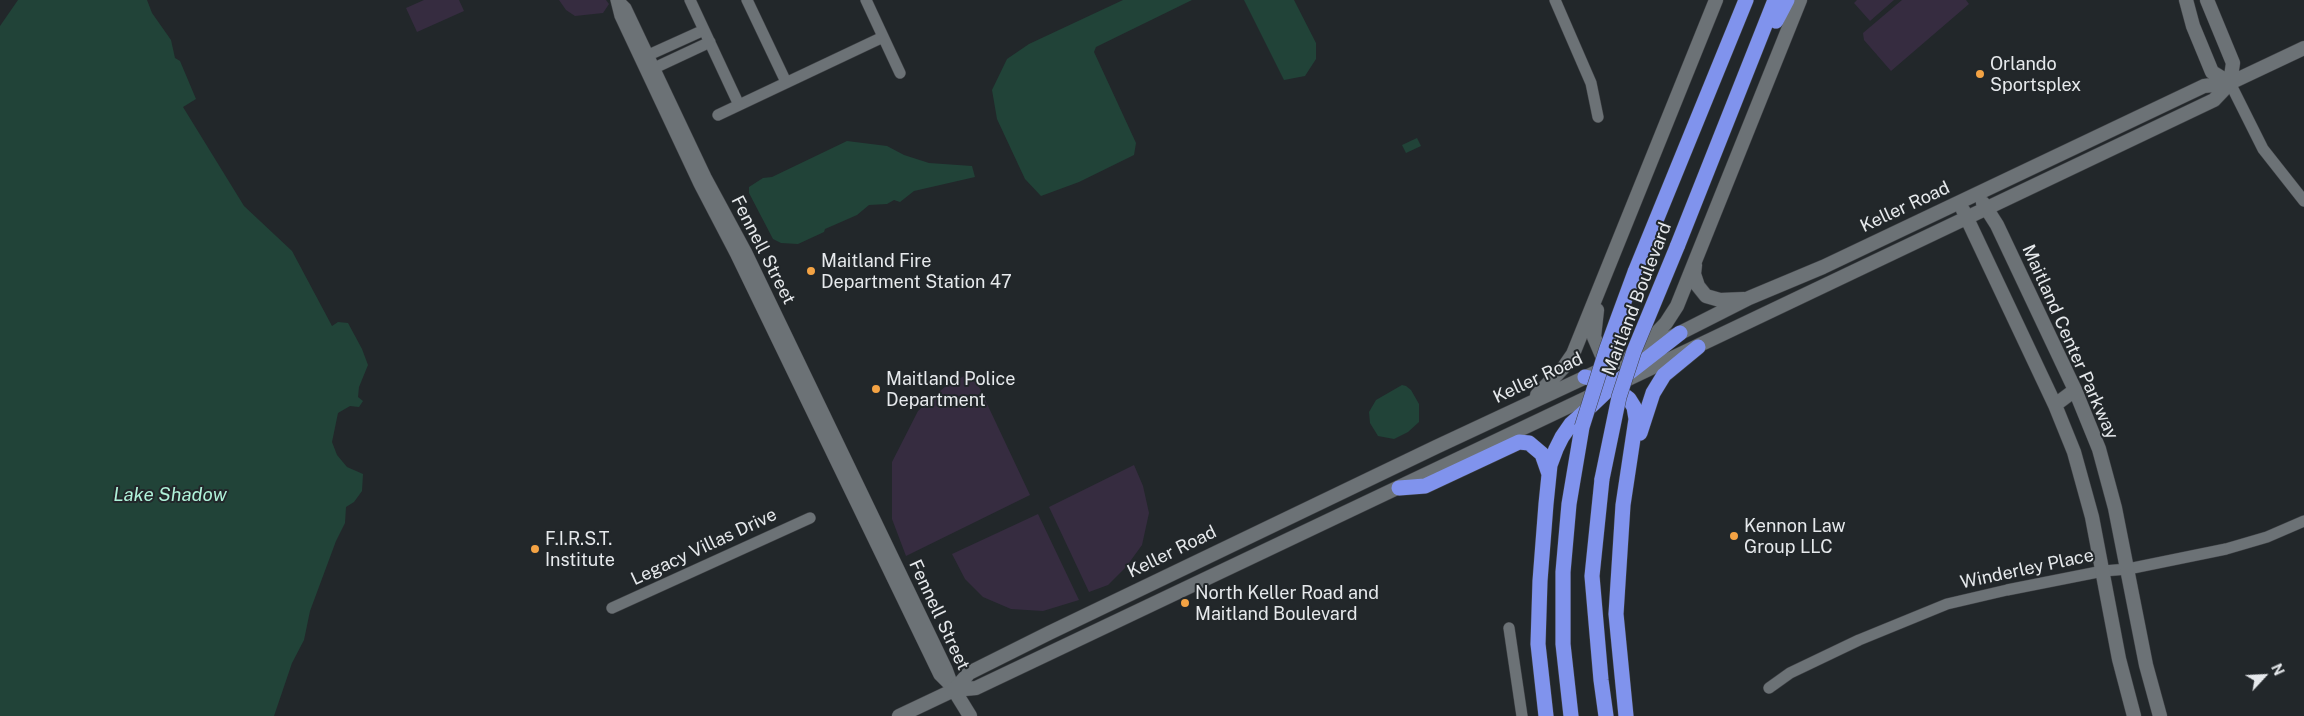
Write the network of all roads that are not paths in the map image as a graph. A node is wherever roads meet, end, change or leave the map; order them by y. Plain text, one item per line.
1 (617, 0) edge
2 (690, 0) edge
3 (747, 0) edge
4 (866, 0) edge
5 (1555, 0) edge
6 (1716, 0) edge
7 (1745, 0) edge
8 (1775, 0) edge
9 (1787, 0) edge
10 (1800, 0) edge
11 (2186, 0) edge
12 (2207, 0) edge
13 (704, 30) junction
14 (883, 37) junction
15 (680, 41) junction
16 (710, 42) junction
17 (2304, 48) edge
18 (686, 54) junction
19 (644, 57) junction
20 (650, 70) junction
21 (900, 73) dead end
22 (786, 82) junction
23 (2230, 83) junction
24 (739, 105) junction
25 (1734, 108) junction
26 (718, 114) dead end
27 (1598, 117) dead end
28 (1977, 194) junction
29 (2304, 201) edge
30 (1960, 202) junction
31 (1987, 209) junction
32 (1967, 218) junction
33 (1695, 261) junction
34 (1605, 278) junction
35 (1749, 298) junction
36 (1680, 333) junction
37 (1698, 347) junction
38 (1638, 353) junction
39 (1619, 376) junction
40 (1585, 377) joint
41 (2048, 390) junction
42 (2075, 390) junction
43 (1529, 403) junction
44 (2055, 405) junction
45 (1633, 451) junction
46 (1549, 476) junction
47 (1374, 477) junction
48 (1360, 483) junction
49 (1399, 488) junction
50 (1376, 499) junction
51 (810, 518) dead end
52 (2304, 521) edge
53 (1197, 562) junction
54 (2128, 569) junction
55 (2103, 571) junction
56 (1205, 578) junction
57 (612, 608) dead end
58 (1509, 628) dead end
59 (1769, 688) dead end
60 (954, 690) junction
61 (900, 716) edge
62 (970, 716) edge
63 (1522, 716) edge
64 (1546, 716) edge
65 (1570, 716) edge
66 (1606, 716) edge
67 (1626, 716) edge
68 (2134, 716) edge
69 (2160, 716) edge

1 - 19 street, Fennell Street
2 - 13 street
3 - 22 street
4 - 14 street
5 - 27 street
6 - 34 street
7 - 65 highway, Maitland Boulevard, bridge
8 - 25 highway, Maitland Boulevard
9 - 25 highway
10 - 33 street
11 - 23 street
12 - 23 street
13 - 15 street
13 - 16 street
14 - 21 street
14 - 22 street
15 - 18 street
15 - 19 street
16 - 18 street
16 - 24 street
17 - 23 street, Keller Road
18 - 20 street
19 - 20 street, Fennell Street
20 - 60 street, Fennell Street
22 - 24 street
23 - 28 street, Keller Road
23 - 29 street
23 - 31 street, Keller Road
24 - 26 street
25 - 66 highway, Maitland Boulevard, bridge
28 - 30 street, Keller Road
28 - 31 street, Maitland Center Parkway
30 - 32 street
30 - 35 street, Keller Road
31 - 32 street, Keller Road
31 - 42 street, Maitland Center Parkway
32 - 37 street, Keller Road
32 - 41 street
33 - 35 street
33 - 38 street
34 - 39 street
34 - 43 street
35 - 36 street, Keller Road
36 - 38 street, Keller Road
36 - 39 highway
37 - 39 street, Keller Road
37 - 45 highway
38 - 39 street, Keller Road
39 - 40 highway
39 - 45 highway
39 - 46 highway
39 - 49 street, Keller Road
40 - 43 street, Keller Road
41 - 42 street
41 - 44 street
42 - 44 street
42 - 54 street, Maitland Center Parkway
43 - 47 street, Keller Road
44 - 55 street
45 - 67 highway
46 - 49 highway
46 - 64 highway
47 - 48 street, Keller Road
47 - 50 street
48 - 50 street
48 - 53 street, Keller Road
49 - 50 street, Keller Road
50 - 56 street, Keller Road
51 - 57 street, Legacy Villas Drive
52 - 54 street, Winderley Place
53 - 56 street
53 - 60 street, Keller Road
54 - 55 street, Winderley Place
54 - 69 street, Maitland Center Parkway
55 - 59 street, Winderley Place
55 - 68 street
56 - 60 street, Keller Road
58 - 63 street
60 - 61 street, Keller Road
60 - 62 street

